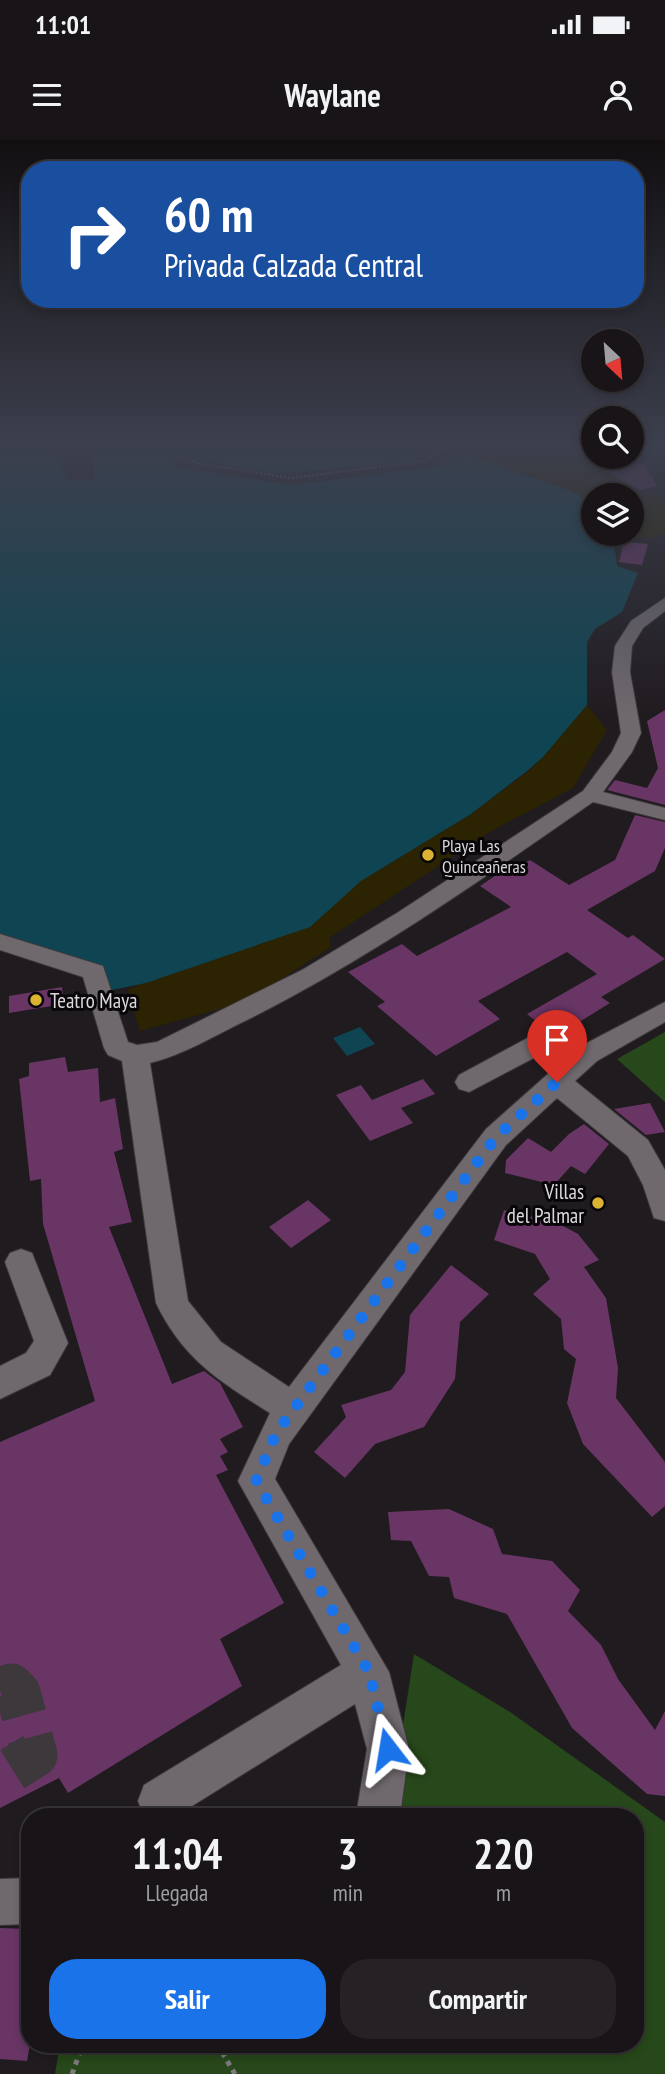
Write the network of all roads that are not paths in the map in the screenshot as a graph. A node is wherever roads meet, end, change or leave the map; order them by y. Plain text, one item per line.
1 (665, 603) edge
2 (590, 795) junction
3 (665, 814) edge
4 (0, 942) edge
5 (660, 1019) edge
6 (588, 1054) junction
7 (135, 1055) junction
8 (468, 1082) dead end
9 (557, 1082) junction
10 (665, 1209) edge
11 (21, 1262) dead end
12 (0, 1383) edge
13 (294, 1409) junction
14 (369, 1672) junction
15 (160, 1801) dead end
16 (379, 1808) edge
17 (21, 1901) edge
18 (0, 1902) edge

1 - 2 street
2 - 3 street
2 - 7 street
4 - 7 street
5 - 6 street
6 - 8 street
6 - 9 street
7 - 13 street
9 - 10 street
9 - 13 street
11 - 12 street
13 - 14 street
14 - 15 street
14 - 16 street
17 - 18 street

